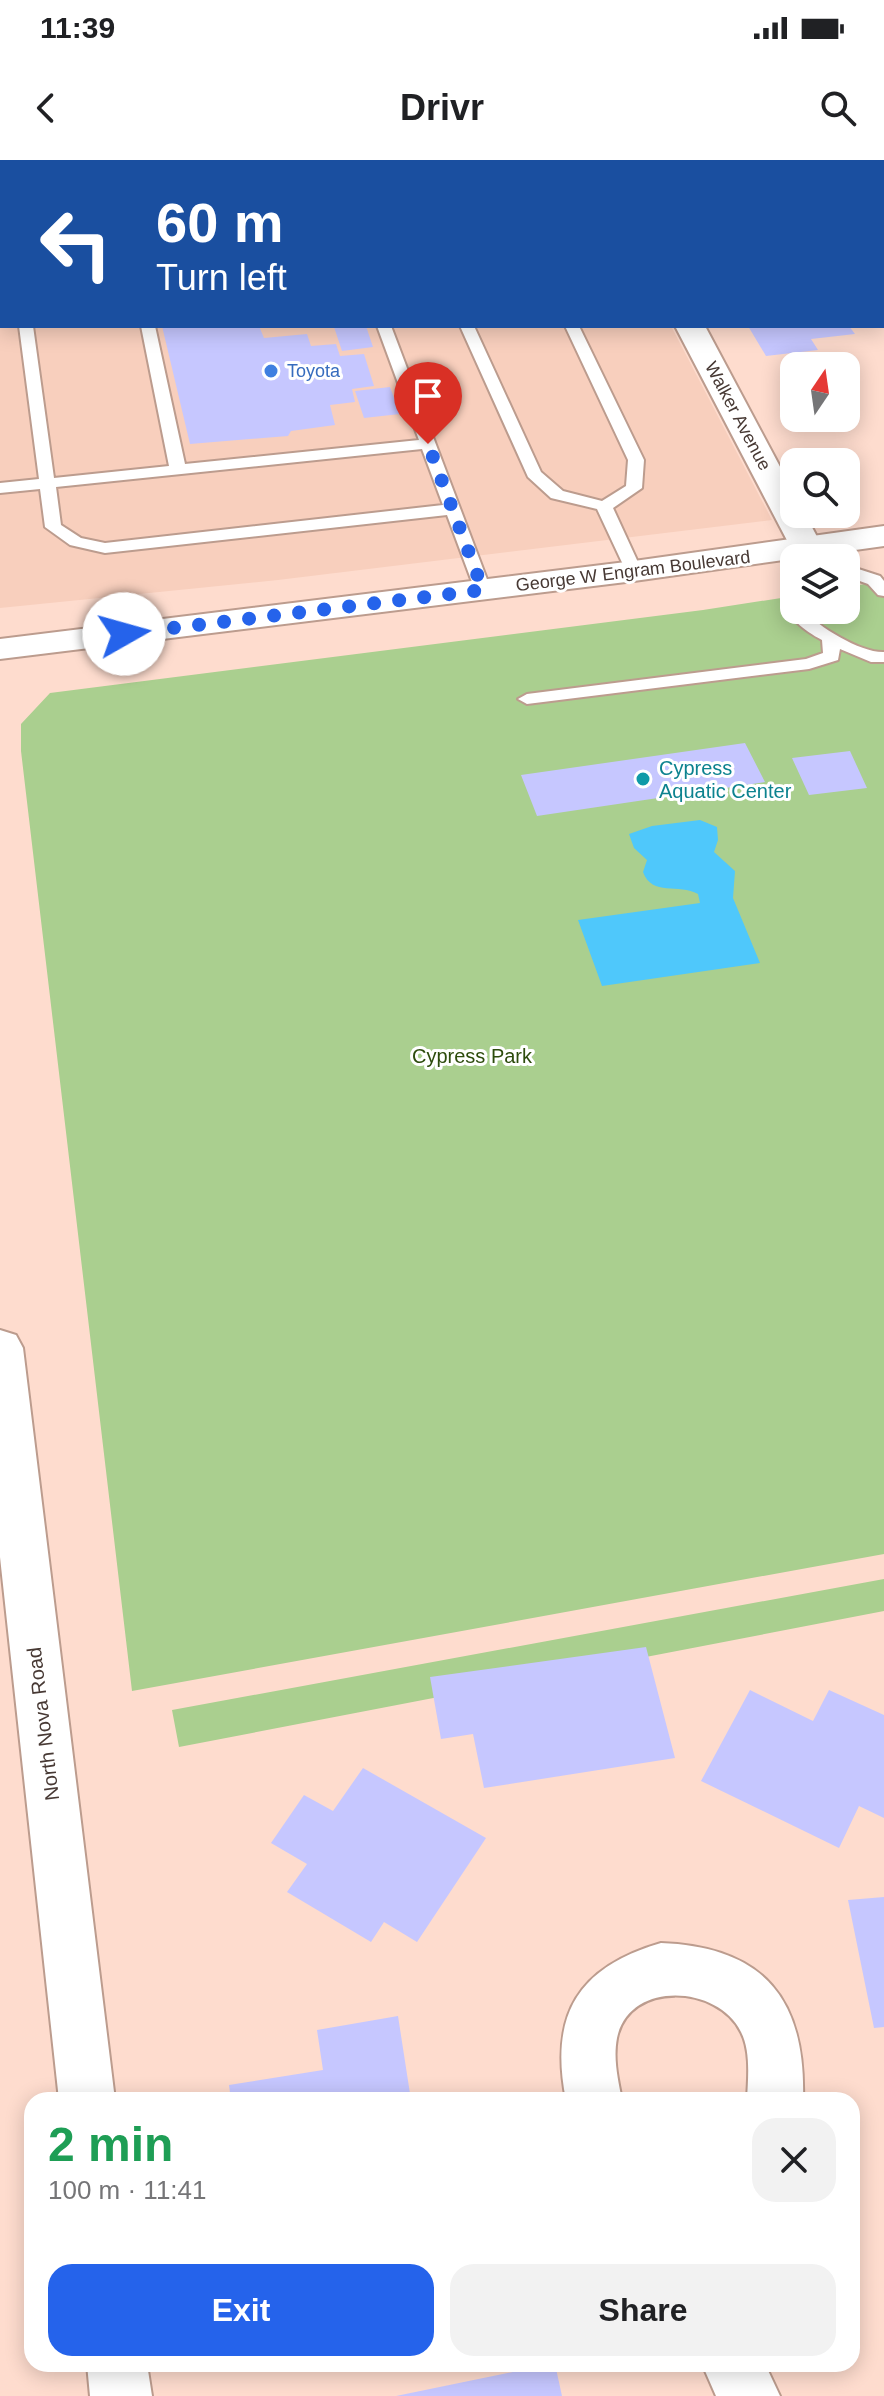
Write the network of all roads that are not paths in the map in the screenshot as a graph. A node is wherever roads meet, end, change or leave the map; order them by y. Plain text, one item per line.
1 (26, 328) edge
2 (148, 328) edge
3 (385, 328) edge
4 (468, 328) edge
5 (573, 328) edge
6 (691, 328) edge
7 (428, 444) junction
8 (178, 470) junction
9 (47, 484) junction
10 (0, 488) edge
11 (604, 506) junction
12 (453, 509) junction
13 (884, 536) edge
14 (806, 544) edge
15 (850, 544) edge
16 (780, 556) edge
17 (634, 571) junction
18 (860, 575) edge
19 (483, 590) junction
20 (884, 591) edge
21 (809, 624) edge
22 (884, 638) edge
23 (830, 639) junction
24 (0, 649) edge
25 (882, 662) edge
26 (527, 699) dead end
27 (0, 1348) edge
28 (8, 1493) edge
29 (86, 2092) edge
30 (593, 2092) edge
31 (775, 2092) edge
32 (118, 2372) edge
33 (736, 2372) edge
34 (764, 2372) edge
35 (121, 2396) edge
36 (749, 2396) edge
37 (762, 2396) edge

1 - 9 lane
2 - 8 lane
3 - 7 lane
4 - 11 lane
5 - 11 lane
6 - 14 main road, Walker Avenue
7 - 8 lane
7 - 12 lane
8 - 9 lane
9 - 10 lane
9 - 12 lane
11 - 17 lane
12 - 19 lane
13 - 15 main road, George W Engram Boulevard
16 - 17 main road, George W Engram Boulevard
17 - 19 main road, George W Engram Boulevard
18 - 20 lane
19 - 24 main road, George W Engram Boulevard
21 - 23 lane
22 - 25 lane
23 - 25 lane
23 - 26 lane
27 - 28 main road, North Nova Road
28 - 29 main road, North Nova Road
30 - 31 main road
32 - 35 main road
33 - 36 main road
34 - 37 main road

